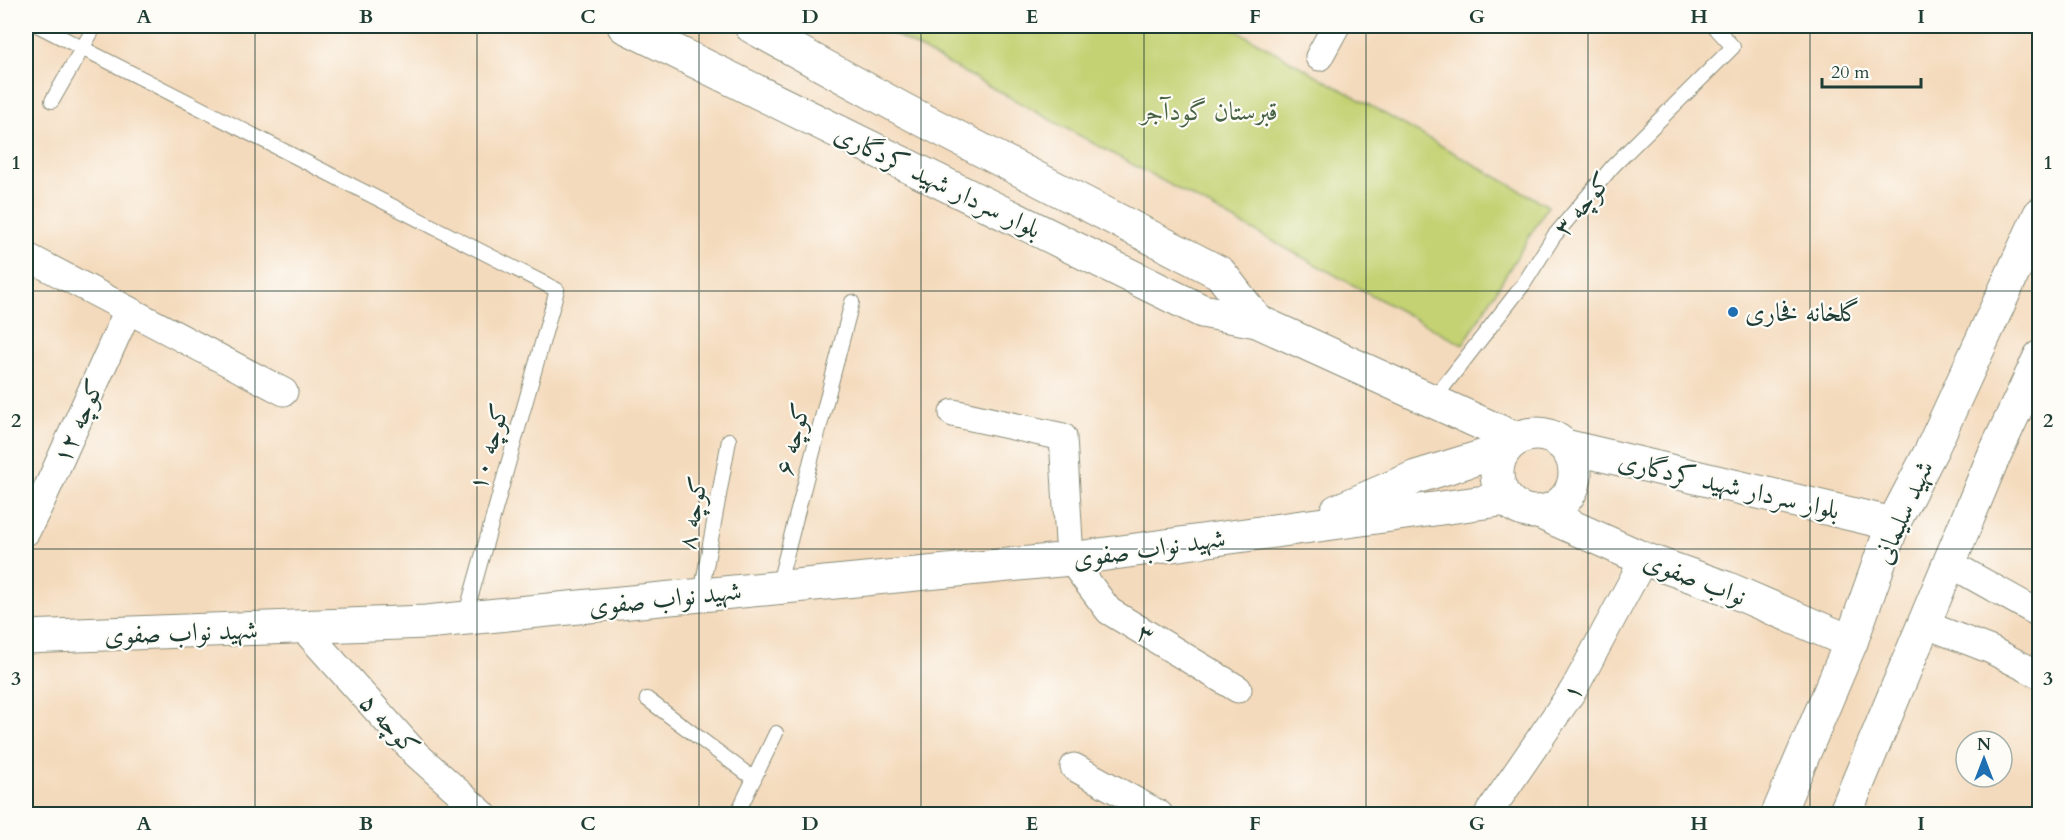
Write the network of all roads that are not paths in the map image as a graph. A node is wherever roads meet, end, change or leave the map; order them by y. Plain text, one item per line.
1 (39, 26) edge
2 (95, 26) edge
3 (751, 26) edge
4 (1336, 26) edge
5 (1714, 26) edge
6 (644, 30) edge
7 (83, 48) junction
8 (1319, 57) dead end
9 (52, 101) dead end
10 (2040, 214) edge
11 (26, 255) edge
12 (852, 302) dead end
13 (128, 310) junction
14 (1257, 321) junction
15 (2040, 357) edge
16 (284, 392) dead end
17 (1433, 400) junction
18 (953, 413) dead end
19 (729, 440) dead end
20 (1510, 445) junction
21 (1565, 446) junction
22 (33, 498) edge
23 (1507, 499) junction
24 (1539, 512) junction
25 (1893, 524) junction
26 (1303, 526) junction
27 (26, 532) edge
28 (1070, 558) junction
29 (1644, 559) junction
30 (1949, 563) junction
31 (778, 587) junction
32 (701, 594) junction
33 (2040, 614) edge
34 (465, 617) junction
35 (1924, 624) junction
36 (303, 628) junction
37 (26, 637) edge
38 (1851, 642) junction
39 (2040, 675) edge
40 (1238, 689) dead end
41 (646, 699) dead end
42 (776, 733) dead end
43 (1074, 767) dead end
44 (754, 779) junction
45 (483, 814) edge
46 (737, 814) edge
47 (1159, 814) edge
48 (1488, 814) edge
49 (1778, 814) edge
50 (1845, 814) edge

1 - 7 lane
2 - 7 lane
3 - 14 street, بلوار سردار شهید کردگاری
4 - 8 street
5 - 17 lane, کوچه ۳
6 - 14 street, بلوار سردار شهید کردگاری
7 - 9 lane
7 - 34 lane, کوچه ۱۰
10 - 25 street, شهید سلیمانی
11 - 13 street
12 - 31 lane, کوچه ۶
13 - 16 street
13 - 22 street, کوچه ۱۲
14 - 17 street, بلوار سردار شهید کردگاری
15 - 30 street
17 - 20 street, بلوار سردار شهید کردگاری
18 - 28 street
19 - 32 lane, کوچه ۸
20 - 21 street
20 - 23 street
20 - 26 street, شهید نواب صفوی
21 - 24 street
21 - 25 street, بلوار سردار شهید کردگاری
22 - 27 street, کوچه ۱۲
23 - 24 street
23 - 26 street, شهید نواب صفوی
24 - 29 street, نواب صفوی
25 - 38 street, شهید سلیمانی
26 - 28 street, شهید نواب صفوی
28 - 31 street, شهید نواب صفوی
28 - 40 street, ۳
29 - 38 street, نواب صفوی
29 - 48 street, ۱
30 - 33 street
30 - 35 street
31 - 32 street, شهید نواب صفوی
32 - 34 street, شهید نواب صفوی
34 - 36 street, شهید نواب صفوی
35 - 39 street
35 - 50 street
36 - 37 street, شهید نواب صفوی
36 - 45 street, کوچه ۵
38 - 49 street, شهید سلیمانی
41 - 44 lane
42 - 44 lane
43 - 47 street
44 - 46 lane

